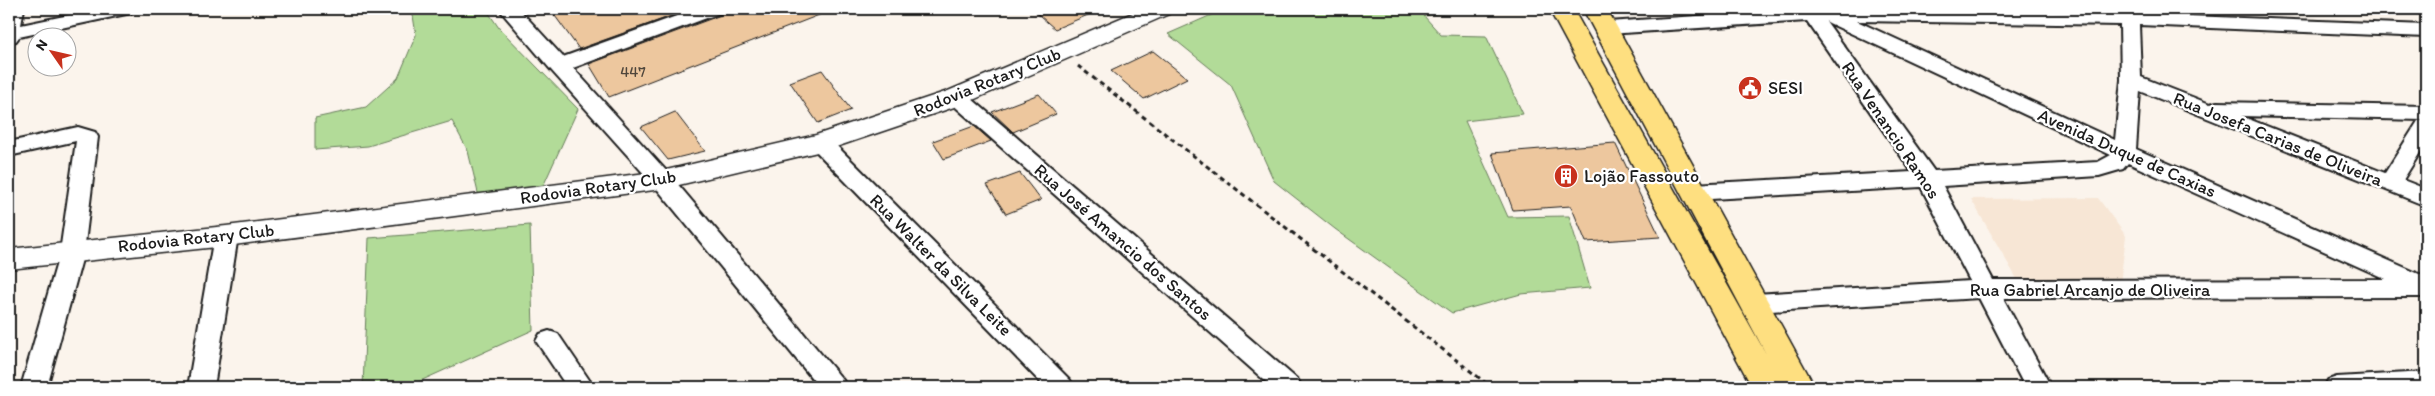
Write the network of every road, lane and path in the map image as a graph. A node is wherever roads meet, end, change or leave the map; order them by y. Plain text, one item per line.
1 (15, 9) edge
2 (124, 9) edge
3 (509, 9) edge
4 (713, 9) edge
5 (1161, 9) edge
6 (1561, 9) edge
7 (1817, 13) edge
8 (2128, 14) edge
9 (1602, 19) edge
10 (2426, 32) edge
11 (9, 35) edge
12 (1061, 53) junction
13 (1628, 64) junction
14 (558, 66) junction
15 (1596, 70) junction
16 (2131, 80) junction
17 (957, 97) junction
18 (2202, 108) junction
19 (2426, 113) edge
20 (2426, 126) edge
21 (821, 143) junction
22 (9, 150) edge
23 (2125, 153) junction
24 (1928, 179) junction
25 (662, 180) junction
26 (2390, 184) junction
27 (1693, 192) junction
28 (2426, 198) edge
29 (226, 236) junction
30 (72, 252) junction
31 (9, 259) edge
32 (2426, 288) edge
33 (1985, 289) junction
34 (1755, 303) junction
35 (550, 341) dead end
36 (2426, 382) edge
37 (34, 387) edge
38 (201, 387) edge
39 (581, 387) edge
40 (834, 387) edge
41 (1061, 387) edge
42 (1289, 387) edge
43 (1492, 387) edge
44 (1768, 387) edge
45 (1799, 387) edge
46 (2038, 387) edge
47 (2337, 387) edge

1 - 11 street
2 - 11 street
3 - 14 street
4 - 14 street
5 - 12 main road, Rodovia Rotary Club
6 - 15 main road
7 - 8 street
7 - 9 street
7 - 23 street, Avenida Duque de Caxias
7 - 24 street, Rua Venancio Ramos
8 - 10 street
8 - 16 street
9 - 13 main road
12 - 17 main road, Rodovia Rotary Club
12 - 43 path
13 - 15 main road
13 - 27 main road
14 - 25 street
15 - 44 main road
16 - 18 street, Rua Josefa Carias de Oliveira
16 - 23 street
17 - 21 main road, Rodovia Rotary Club
17 - 42 street, Rua José Amancio dos Santos
18 - 19 street
18 - 26 street, Rua Josefa Carias de Oliveira
20 - 26 street
21 - 25 main road, Rodovia Rotary Club
21 - 41 street, Rua Walter da Silva Leite
22 - 30 street
23 - 24 street
23 - 32 street, Avenida Duque de Caxias
24 - 27 street
24 - 33 street, Rua Venancio Ramos
25 - 29 main road, Rodovia Rotary Club
25 - 40 street
26 - 28 street, Rua Josefa Carias de Oliveira
27 - 34 main road
29 - 30 main road, Rodovia Rotary Club
29 - 38 street
30 - 31 main road, Rodovia Rotary Club
30 - 37 street
32 - 33 street, Rua Gabriel Arcanjo de Oliveira
33 - 34 street, Rua Gabriel Arcanjo de Oliveira
33 - 46 street, Rua Venancio Ramos
34 - 45 main road
35 - 39 street
36 - 47 street

